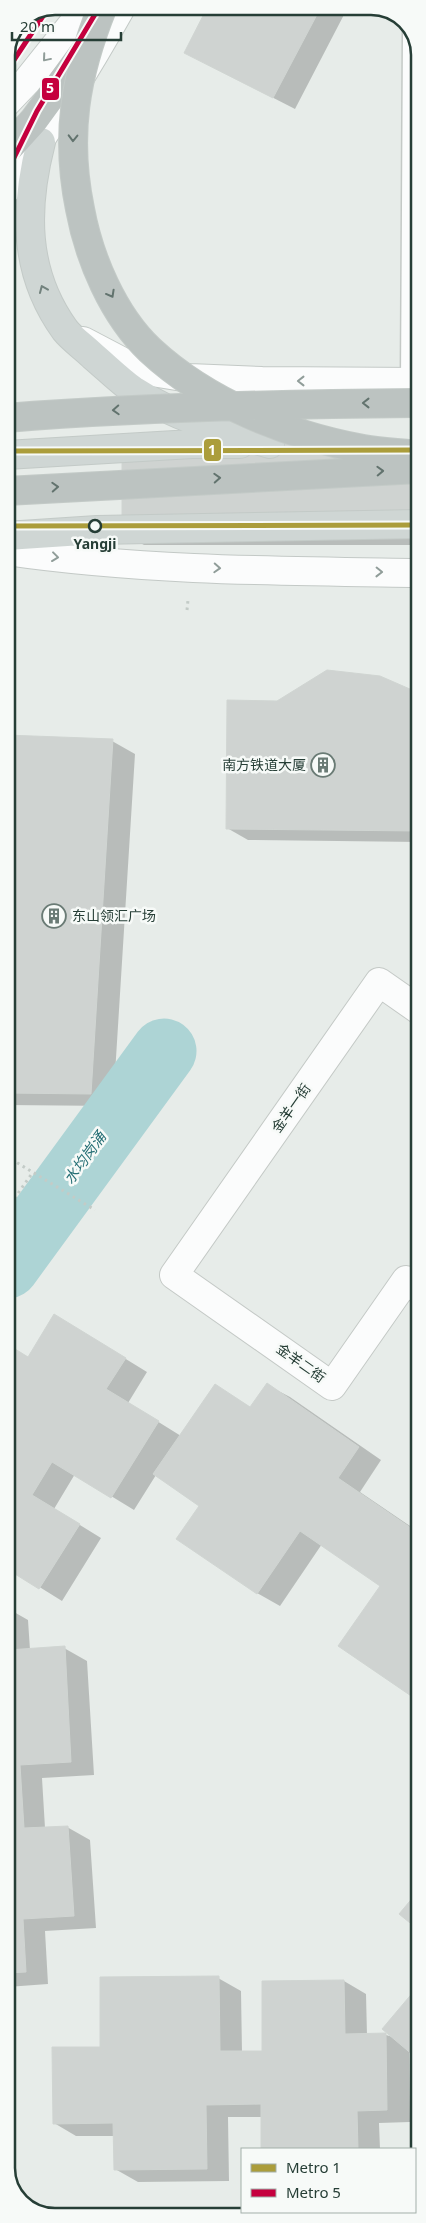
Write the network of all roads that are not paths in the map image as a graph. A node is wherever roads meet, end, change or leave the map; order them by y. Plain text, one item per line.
1 (80, 15) edge
2 (100, 15) edge
3 (110, 15) edge
4 (117, 15) edge
5 (15, 94) edge
6 (15, 141) edge
7 (41, 142) junction
8 (15, 178) edge
9 (66, 332) junction
10 (411, 389) edge
11 (411, 389) edge
12 (15, 417) edge
13 (270, 444) junction
14 (411, 444) edge
15 (15, 454) edge
16 (411, 454) edge
17 (411, 469) edge
18 (15, 491) edge
19 (411, 524) edge
20 (15, 535) edge
21 (15, 552) edge
22 (411, 573) edge
23 (411, 1004) edge
24 (174, 1275) joint
25 (411, 1284) edge

1 -> 5 street
2 -> 16 highway, bridge
3 - 6 highway, bridge
4 - 7 street
7 - 8 street
9 -> 7 main road
10 -> 9 street
9 - 13 main road
11 -> 12 highway, bridge
13 - 14 main road
13 - 15 main road
18 -> 17 highway, bridge
19 - 20 main road
21 -> 22 street
23 - 24 street, 金羊一街
24 - 25 street, 金羊二街

